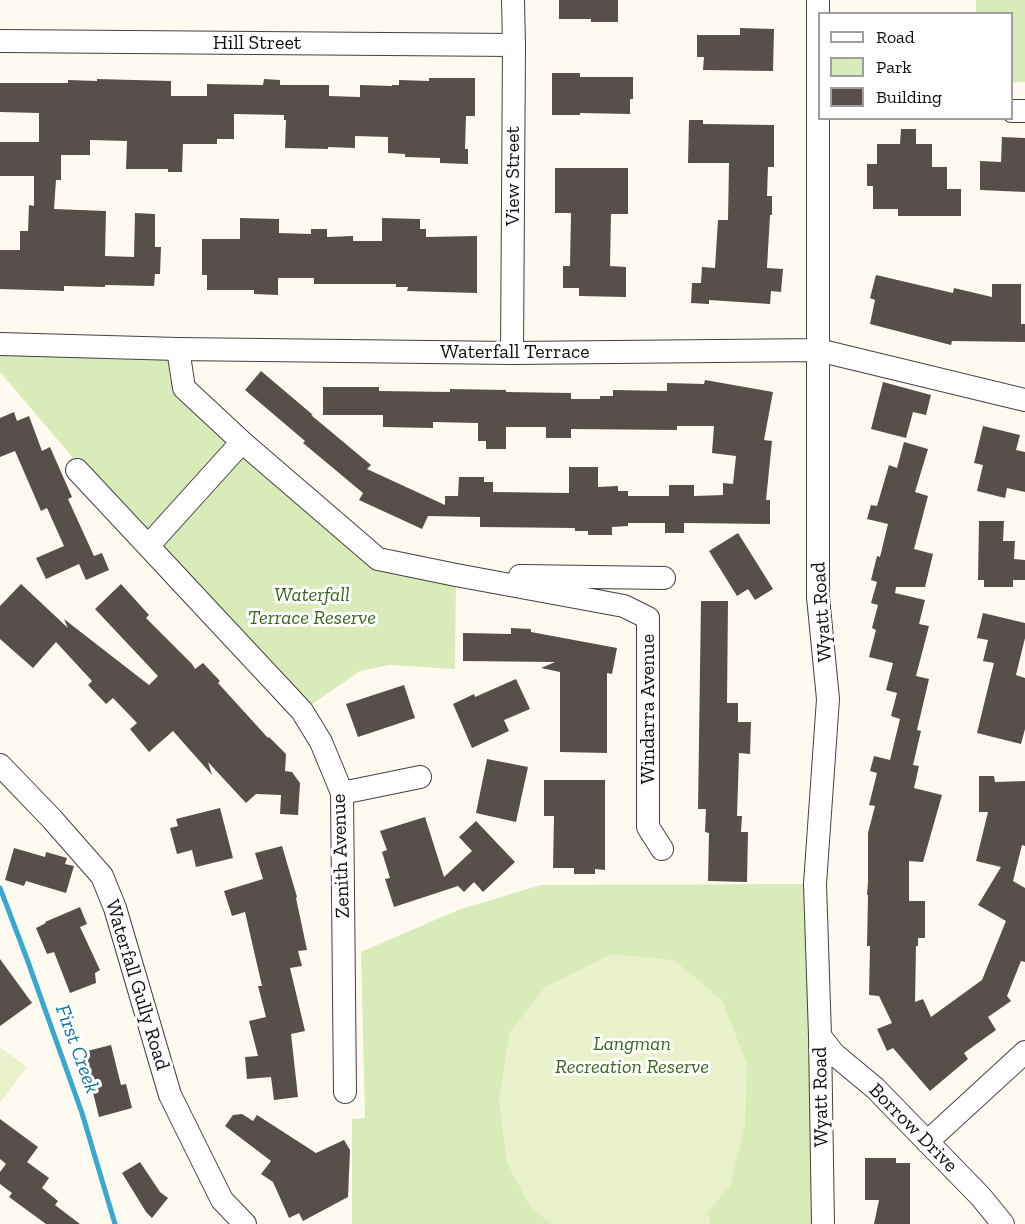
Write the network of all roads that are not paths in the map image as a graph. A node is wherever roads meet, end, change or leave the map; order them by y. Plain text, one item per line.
1 (513, 0) edge
2 (0, 41) edge
3 (514, 45) junction
4 (819, 120) edge
5 (0, 344) edge
6 (178, 349) junction
7 (818, 350) junction
8 (512, 352) junction
9 (1025, 400) edge
10 (242, 442) junction
11 (77, 470) dead end
12 (148, 546) junction
13 (456, 575) junction
14 (664, 578) dead end
15 (0, 765) edge
16 (420, 777) dead end
17 (342, 793) junction
18 (662, 849) dead end
19 (820, 1036) junction
20 (1025, 1052) edge
21 (345, 1092) dead end
22 (927, 1142) junction
23 (245, 1224) edge
24 (823, 1224) edge
25 (1003, 1224) edge

1 - 3 street, View Street
2 - 3 street, Hill Street
3 - 8 street, View Street
4 - 7 street, Wyatt Road
5 - 6 street, Waterfall Terrace
6 - 8 street, Waterfall Terrace
6 - 10 street, Windarra Avenue
7 - 8 street, Waterfall Terrace
7 - 9 street, Waterfall Terrace
7 - 19 street, Wyatt Road
10 - 12 street
10 - 13 street, Windarra Avenue
11 - 12 street, Zenith Avenue
12 - 17 street, Zenith Avenue
13 - 14 street, Windarra Avenue
13 - 18 street, Windarra Avenue
15 - 23 street, Waterfall Gully Road
16 - 17 street
17 - 21 street, Zenith Avenue
19 - 22 street, Borrow Drive
19 - 24 street, Wyatt Road
20 - 22 street
22 - 25 street, Borrow Drive

